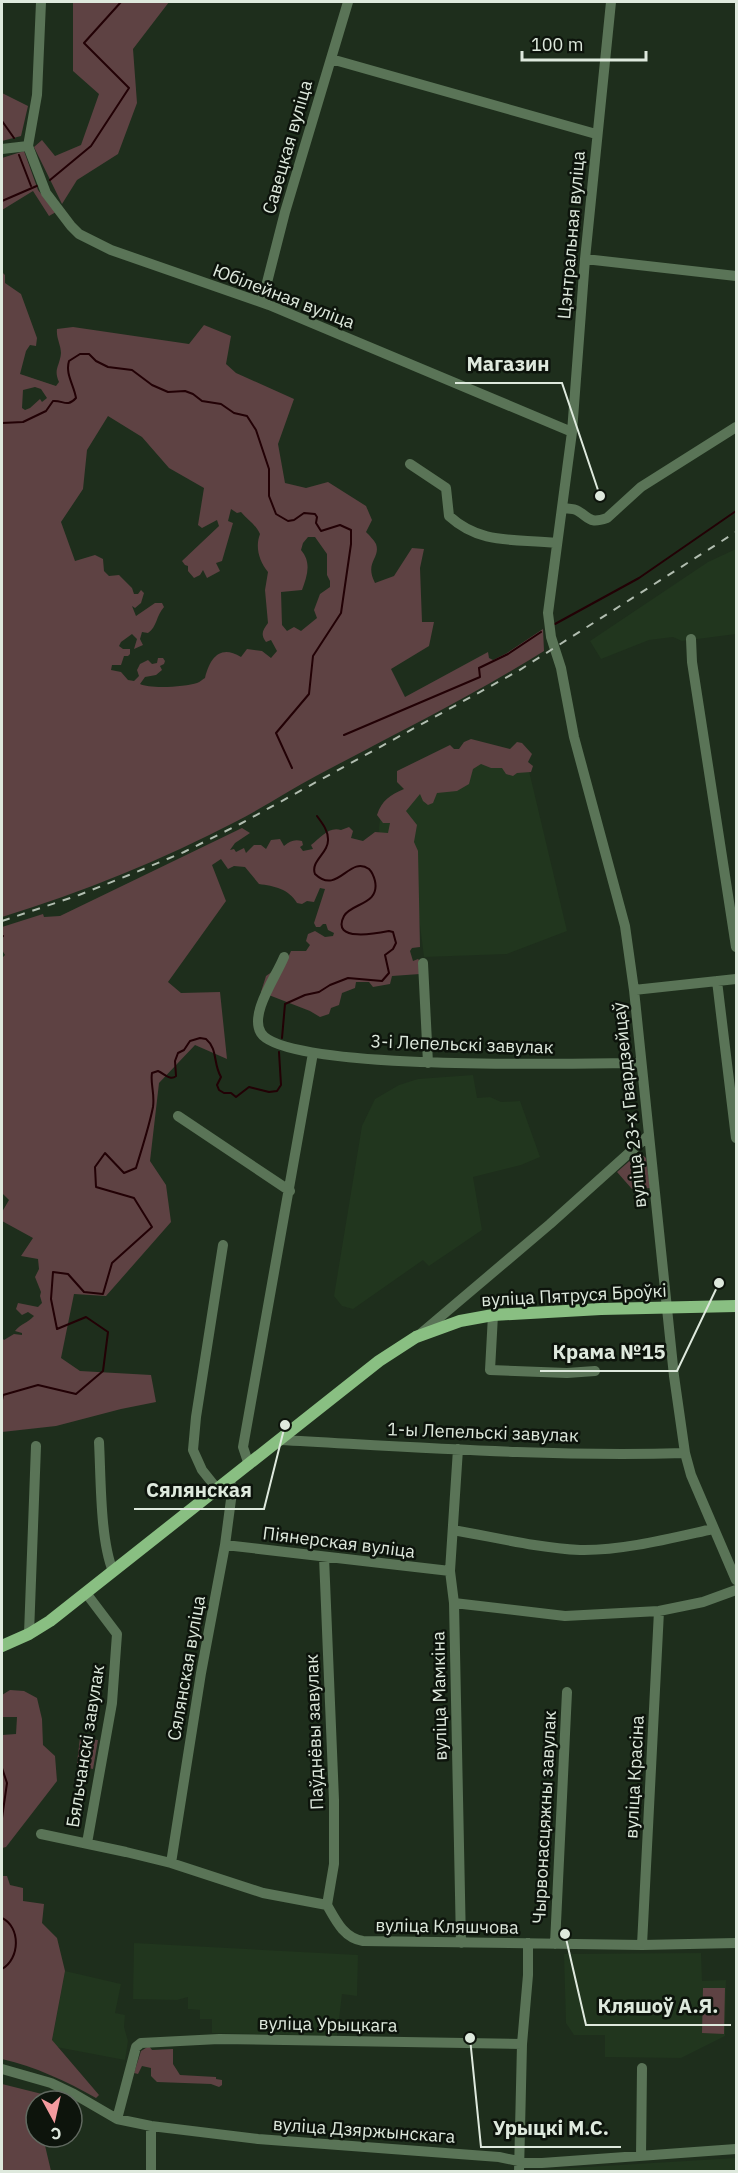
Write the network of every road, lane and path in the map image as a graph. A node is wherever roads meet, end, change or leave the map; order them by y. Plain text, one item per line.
1 (41, 2) edge
2 (348, 2) edge
3 (611, 2) edge
4 (331, 59) junction
5 (596, 134) junction
6 (28, 146) junction
7 (2, 149) edge
8 (585, 259) junction
9 (736, 276) edge
10 (262, 302) junction
11 (736, 427) edge
12 (572, 432) junction
13 (410, 464) dead end
14 (562, 508) junction
15 (557, 543) junction
16 (691, 639) dead end
17 (736, 947) edge
18 (284, 957) dead end
19 (423, 963) dead end
20 (736, 979) edge
21 (717, 981) junction
22 (634, 990) junction
23 (313, 1053) junction
24 (428, 1063) junction
25 (641, 1063) junction
26 (733, 1071) edge
27 (178, 1116) dead end
28 (649, 1135) junction
29 (736, 1138) edge
30 (290, 1191) junction
31 (223, 1245) dead end
32 (736, 1306) edge
33 (667, 1308) junction
34 (493, 1315) junction
35 (416, 1337) junction
36 (595, 1371) dead end
37 (280, 1440) junction
38 (99, 1442) dead end
39 (36, 1446) dead end
40 (458, 1449) junction
41 (685, 1452) junction
42 (249, 1465) junction
43 (230, 1480) junction
44 (218, 1490) junction
45 (713, 1529) junction
46 (453, 1530) junction
47 (225, 1545) junction
48 (324, 1557) junction
49 (113, 1571) junction
50 (450, 1571) junction
51 (736, 1580) edge
52 (736, 1590) edge
53 (86, 1593) junction
54 (454, 1603) junction
55 (659, 1611) junction
56 (29, 1634) junction
57 (2, 1646) edge
58 (567, 1692) dead end
59 (40, 1834) dead end
60 (87, 1843) junction
61 (171, 1863) junction
62 (327, 1905) junction
63 (461, 1943) junction
64 (528, 1943) junction
65 (736, 1943) edge
66 (555, 1944) junction
67 (642, 1945) junction
68 (522, 2044) junction
69 (2, 2068) edge
70 (642, 2068) dead end
71 (117, 2119) junction
72 (151, 2126) junction
73 (736, 2149) edge
74 (641, 2156) junction
75 (519, 2160) junction
76 (151, 2172) edge
77 (519, 2172) edge

1 - 6 street
2 - 4 street, Савецкая вуліца
3 - 5 street, Цэнтральная вуліца
4 - 5 street
4 - 10 street, Савецкая вуліца
5 - 8 street, Цэнтральная вуліца
6 - 7 street
6 - 10 street, Юбілейная вуліца
8 - 9 street
8 - 12 street, Цэнтральная вуліца
10 - 12 street, Юбілейная вуліца
11 - 14 street
12 - 14 street, Цэнтральная вуліца
13 - 15 street
14 - 15 street, Цэнтральная вуліца
15 - 22 street, вуліца 23-х Гвардзейцаў
16 - 17 street
18 - 23 street, 3-і Лепельскі завулак
19 - 24 street
20 - 21 street
21 - 22 street
21 - 26 street
22 - 25 street, вуліца 23-х Гвардзейцаў
23 - 24 street, 3-і Лепельскі завулак
23 - 30 street
24 - 25 street, 3-і Лепельскі завулак
25 - 28 street, вуліца 23-х Гвардзейцаў
26 - 29 street
27 - 30 street
28 - 33 street, вуліца 23-х Гвардзейцаў
28 - 35 street, вуліца Пятруся Броўкі
30 - 42 street
31 - 44 street
32 - 33 main road, вуліца Пятруся Броўкі
33 - 34 main road, вуліца Пятруся Броўкі
33 - 41 street, вуліца 23-х Гвардзейцаў
34 - 35 main road, вуліца Пятруся Броўкі
34 - 36 street
35 - 37 main road, вуліца Пятруся Броўкі
37 - 40 street, 1-ы Лепельскі завулак
37 - 42 main road, вуліца Пятруся Броўкі
38 - 49 street
39 - 56 street
40 - 41 street, 1-ы Лепельскі завулак
40 - 46 street, вуліца Мамкіна
41 - 45 street, вуліца 23-х Гвардзейцаў
42 - 43 main road, вуліца Пятруся Броўкі
43 - 44 main road, вуліца Пятруся Броўкі
43 - 47 street, Сялянская вуліца
44 - 49 main road, вуліца Пятруся Броўкі
45 - 46 street
45 - 51 street, вуліца 23-х Гвардзейцаў
46 - 50 street, вуліца Мамкіна
47 - 48 street, Піянерская вуліца
47 - 61 street, Сялянская вуліца
48 - 50 street, Піянерская вуліца
48 - 62 street, Паўднёвы завулак
49 - 53 main road, вуліца Пятруся Броўкі
50 - 54 street, вуліца Мамкіна
52 - 55 street
53 - 56 main road, вуліца Пятруся Броўкі
53 - 60 street, Бяльчанскі завулак
54 - 55 street
54 - 63 street, вуліца Мамкіна
55 - 67 street, вуліца Красіна
56 - 57 main road, вуліца Пятруся Броўкі
58 - 66 street, Чырвонасцяжны завулак
59 - 60 street
60 - 61 street
61 - 62 street
62 - 63 street, вуліца Кляшчова
63 - 64 street, вуліца Кляшчова
64 - 66 street, вуліца Кляшчова
64 - 68 street
65 - 67 street, вуліца Кляшчова
66 - 67 street, вуліца Кляшчова
68 - 71 street, вуліца Урыцкага
68 - 75 street
69 - 71 street, вуліца Дзяржынскага
70 - 74 street
71 - 72 street, вуліца Дзяржынскага
72 - 75 street, вуліца Дзяржынскага
72 - 76 street
73 - 74 street, вуліца Дзяржынскага
74 - 75 street, вуліца Дзяржынскага
75 - 77 street

